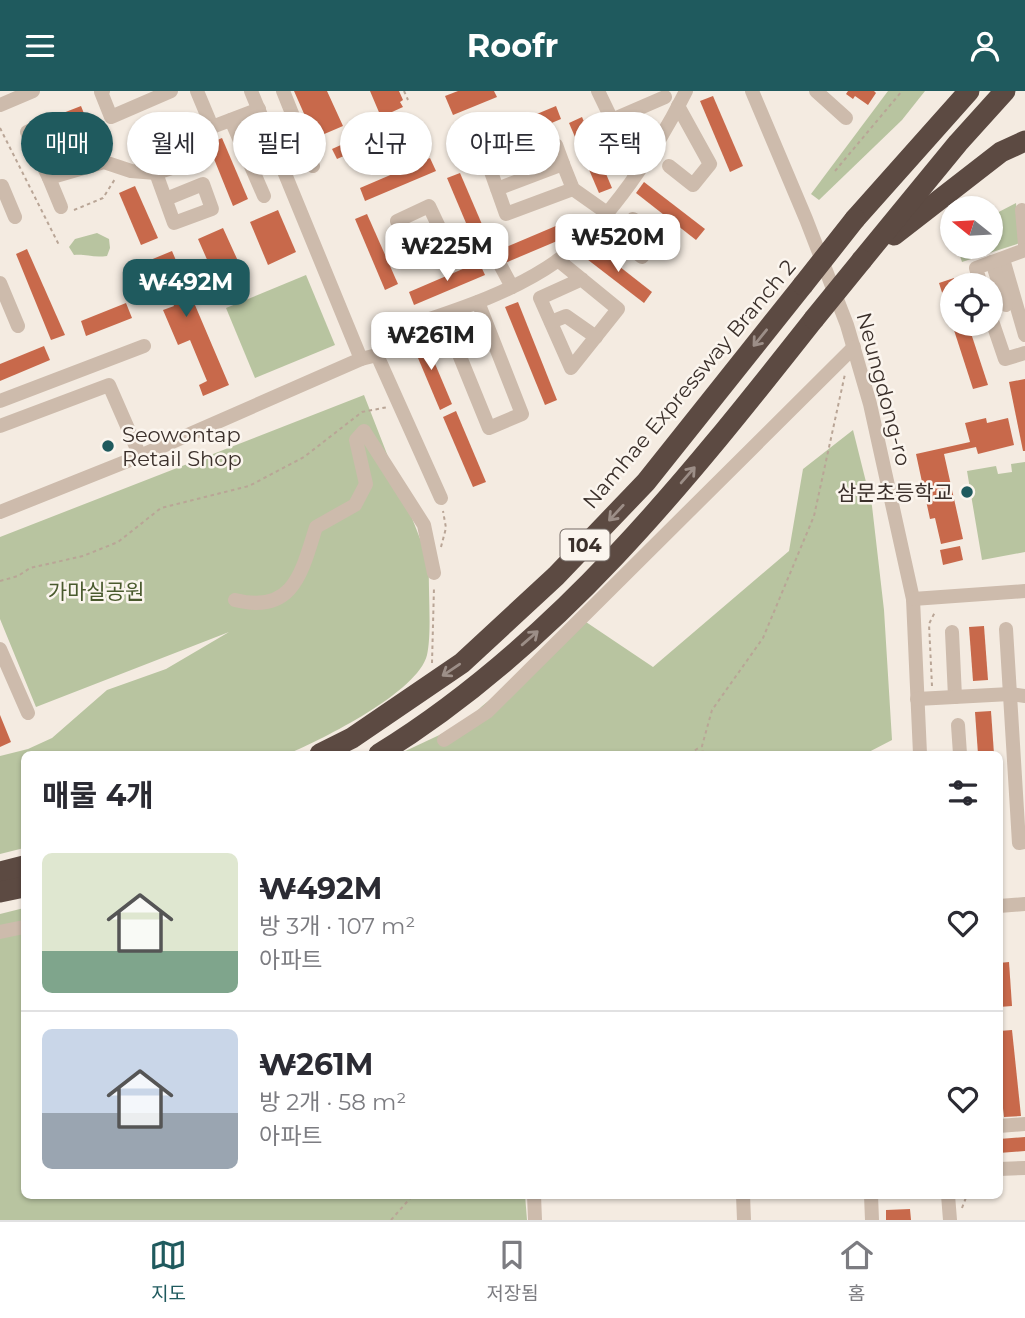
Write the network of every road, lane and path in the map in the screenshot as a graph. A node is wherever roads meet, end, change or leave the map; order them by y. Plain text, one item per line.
1 (33, 91) edge
2 (103, 91) edge
3 (171, 91) edge
4 (197, 91) edge
5 (251, 91) edge
6 (283, 91) edge
7 (404, 91) edge
8 (598, 91) edge
9 (686, 91) edge
10 (752, 91) edge
11 (816, 91) edge
12 (902, 91) edge
13 (953, 91) edge
14 (969, 91) edge
15 (1005, 91) edge
16 (665, 97) dead end
17 (408, 100) dead end
18 (0, 105) edge
19 (678, 106) junction
20 (259, 109) junction
21 (206, 112) edge
22 (291, 112) edge
23 (608, 112) edge
24 (630, 112) edge
25 (846, 118) dead end
26 (231, 120) junction
27 (219, 124) edge
28 (666, 125) edge
29 (0, 128) edge
30 (1025, 141) edge
31 (563, 165) junction
32 (669, 166) dead end
33 (127, 170) edge
34 (835, 171) dead end
35 (118, 174) dead end
36 (48, 175) edge
37 (157, 175) edge
38 (635, 175) edge
39 (49, 178) junction
40 (0, 187) edge
41 (498, 189) junction
42 (573, 189) junction
43 (876, 193) junction
44 (264, 196) dead end
45 (166, 198) dead end
46 (65, 209) joint
47 (1022, 211) dead end
48 (15, 217) dead end
49 (603, 218) junction
50 (619, 238) dead end
51 (447, 244) dead end
52 (59, 245) dead end
53 (1025, 247) edge
54 (558, 260) junction
55 (862, 260) junction
56 (997, 260) junction
57 (977, 273) edge
58 (582, 279) junction
59 (0, 283) edge
60 (512, 287) junction
61 (478, 302) junction
62 (1006, 305) dead end
63 (551, 322) junction
64 (18, 326) dead end
65 (400, 330) dead end
66 (997, 336) edge
67 (1025, 336) edge
68 (596, 337) junction
69 (454, 342) dead end
70 (1000, 344) junction
71 (144, 346) dead end
72 (854, 347) junction
73 (1025, 353) edge
74 (361, 359) junction
75 (845, 372) dead end
76 (0, 401) edge
77 (399, 405) junction
78 (0, 426) edge
79 (140, 456) junction
80 (441, 498) joint
81 (0, 512) edge
82 (446, 528) dead end
83 (434, 573) joint
84 (0, 581) edge
85 (1025, 591) edge
86 (913, 599) junction
87 (235, 600) dead end
88 (935, 612) dead end
89 (1006, 629) dead end
90 (952, 632) dead end
91 (0, 649) edge
92 (432, 663) dead end
93 (1010, 694) junction
94 (955, 697) junction
95 (1025, 697) edge
96 (925, 699) junction
97 (28, 713) dead end
98 (958, 725) dead end
99 (444, 740) dead end
100 (702, 746) junction
101 (326, 751) edge
102 (384, 751) edge
103 (694, 751) edge
104 (703, 751) edge
105 (920, 751) edge
106 (960, 751) edge
107 (1020, 795) edge
108 (1025, 842) edge
109 (21, 867) edge
110 (0, 872) edge
111 (21, 888) edge
112 (0, 893) edge
113 (1025, 904) edge
114 (1003, 906) edge
115 (21, 928) edge
116 (0, 932) edge
117 (1025, 1124) edge
118 (1003, 1126) edge
119 (1025, 1168) edge
120 (1003, 1169) edge
121 (409, 1199) edge
122 (534, 1199) edge
123 (743, 1199) edge
124 (871, 1199) edge
125 (948, 1199) edge
126 (965, 1199) edge
127 (962, 1207) dead end
128 (391, 1220) edge
129 (535, 1220) edge
130 (744, 1220) edge
131 (873, 1220) edge
132 (950, 1220) edge

1 - 18 street
2 - 3 street
4 - 21 street
5 - 20 street
6 - 22 street
7 - 17 path
8 - 23 street
9 - 19 street
10 - 72 street, Neungdong-ro
11 - 25 street
12 - 34 path
13 - 43 highway
14 - 43 highway, Namhae Expressway Branch 2 / 104
15 - 55 highway, 104
16 - 24 street
19 - 28 street
19 - 32 street
20 - 26 street
20 - 74 street
26 - 27 street
26 - 44 street
29 - 52 path
30 - 55 highway
31 - 41 street
31 - 41 street
31 - 42 street
33 - 39 street
35 - 46 path
36 - 39 street
37 - 45 street
38 - 49 street
39 - 46 street
40 - 48 street
41 - 42 street
42 - 49 street
43 -> 101 highway, Namhae Expressway Branch 2 / 104, bridge
47 - 53 street
49 - 50 street
49 - 54 street
51 - 60 street
53 - 56 street
54 - 58 street
54 - 60 street
102 -> 55 highway, 104, bridge
56 - 57 street
56 - 62 street
56 - 67 street
58 - 63 street
58 - 68 street
59 - 64 street
60 - 61 street
61 - 65 street
61 - 69 street
63 - 68 street
63 - 68 street
66 - 70 street
67 - 70 street
70 - 73 street
71 - 76 street
72 - 86 street, Neungdong-ro
72 - 99 street
74 - 77 street
74 - 79 street
75 - 100 path
77 - 80 street
77 - 84 path
78 - 79 street
79 - 81 street
80 - 82 path
83 - 87 street
83 - 92 path
85 - 86 street
86 - 96 street, Neungdong-ro
88 - 96 path
89 - 93 street
90 - 94 street
91 - 97 street
93 - 94 street
93 - 95 street
93 - 107 street
94 - 96 street
96 - 105 street, Neungdong-ro
98 - 106 street
100 - 103 path
100 - 104 path
107 - 108 street
109 - 110 highway
111 - 112 highway
113 - 114 street
115 - 116 street
117 - 118 street
119 - 120 street
121 - 128 path
122 - 129 street
123 - 130 street
124 - 131 street
125 - 132 street
126 - 127 path

